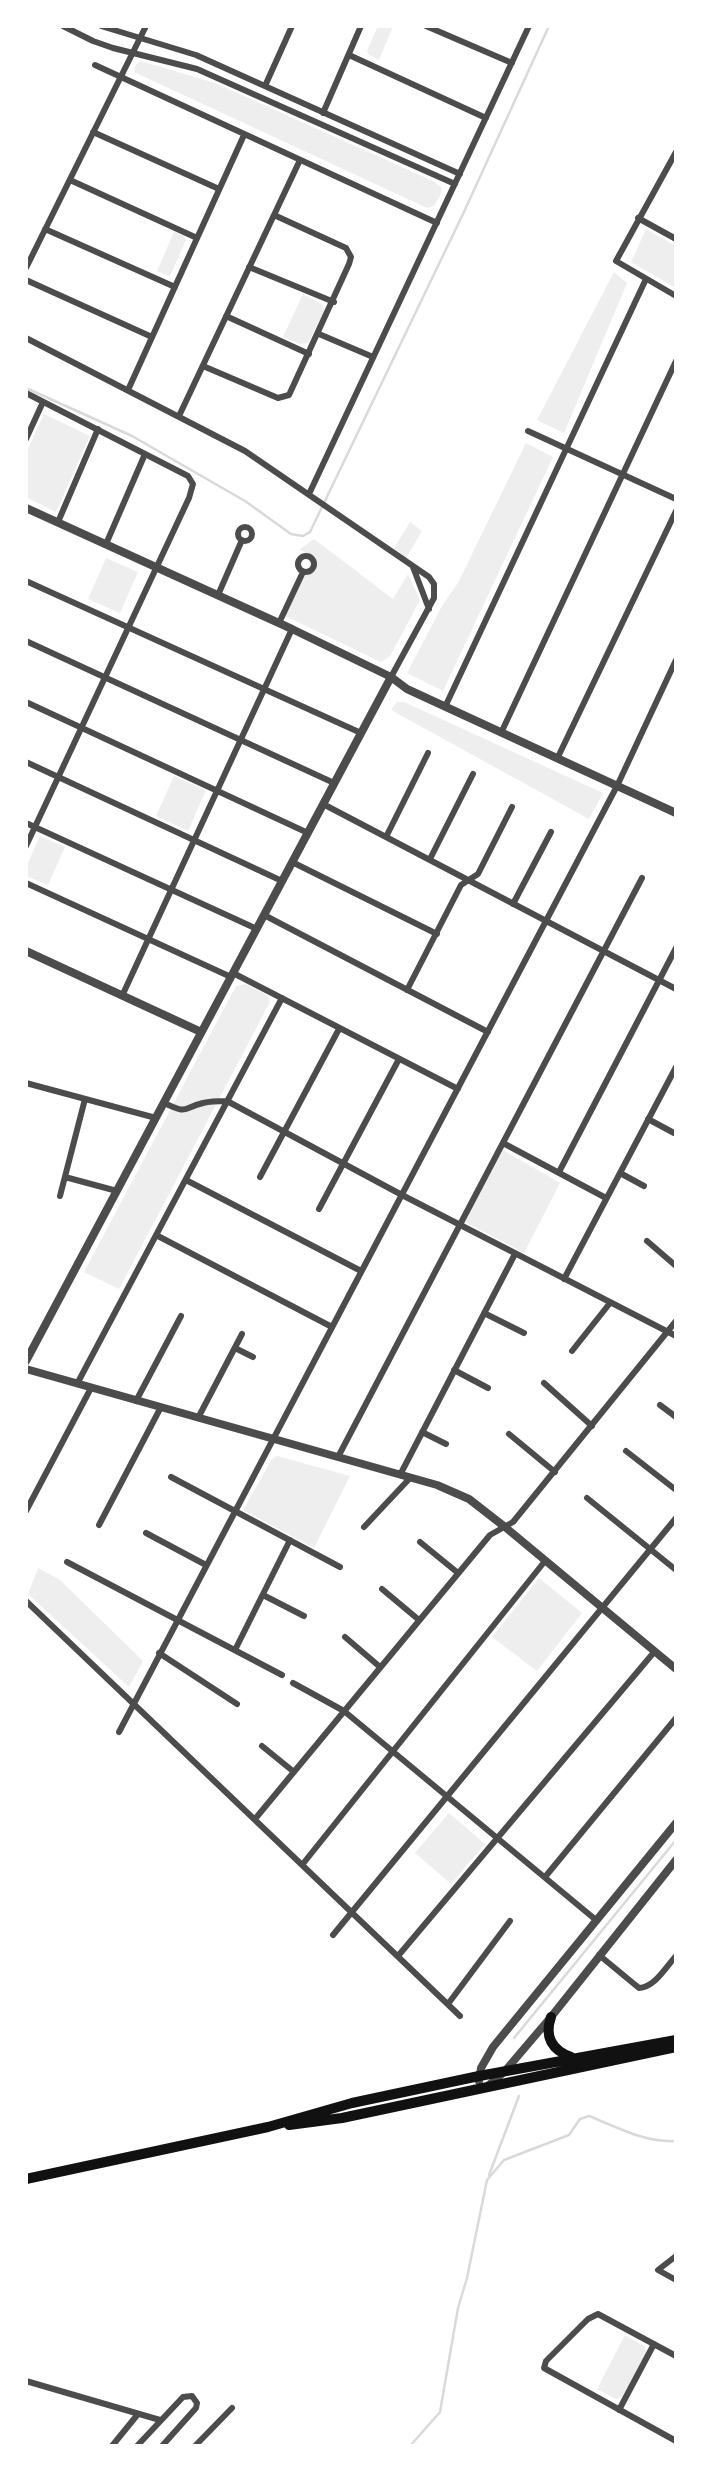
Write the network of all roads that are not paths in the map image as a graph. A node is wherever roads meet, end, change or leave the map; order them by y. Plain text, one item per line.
1 (63, 26) edge
2 (102, 26) edge
3 (146, 26) edge
4 (292, 26) edge
5 (361, 26) edge
6 (426, 26) edge
7 (529, 26) edge
8 (141, 37) junction
9 (133, 52) junction
10 (349, 55) junction
11 (512, 63) junction
12 (95, 65) dead end
13 (120, 76) junction
14 (265, 86) junction
15 (323, 113) junction
16 (486, 118) junction
17 (93, 132) junction
18 (244, 135) junction
19 (676, 152) edge
20 (300, 160) junction
21 (460, 174) junction
22 (70, 180) junction
23 (455, 184) junction
24 (219, 189) junction
25 (274, 215) junction
26 (638, 218) junction
27 (437, 223) junction
28 (45, 229) junction
29 (197, 238) junction
30 (676, 239) edge
31 (249, 267) junction
32 (26, 268) edge
33 (646, 279) junction
34 (26, 280) edge
35 (175, 287) junction
36 (676, 296) edge
37 (334, 302) junction
38 (226, 316) junction
39 (318, 334) junction
40 (152, 337) junction
41 (26, 338) edge
42 (309, 354) junction
43 (373, 357) junction
44 (676, 361) edge
45 (203, 366) junction
46 (128, 390) junction
47 (26, 393) edge
48 (43, 402) junction
49 (179, 416) junction
50 (98, 429) junction
51 (528, 431) dead end
52 (26, 439) edge
53 (566, 449) junction
54 (145, 454) junction
55 (622, 475) junction
56 (309, 494) junction
57 (676, 499) edge
58 (26, 508) edge
59 (676, 511) edge
60 (58, 522) junction
61 (242, 540) dead end
62 (106, 544) junction
63 (413, 566) junction
64 (156, 567) junction
65 (303, 572) dead end
66 (26, 581) edge
67 (218, 595) junction
68 (429, 609) junction
69 (279, 623) junction
70 (128, 627) junction
71 (292, 629) junction
72 (26, 641) edge
73 (676, 660) edge
74 (104, 677) junction
75 (391, 677) junction
76 (264, 689) junction
77 (26, 702) edge
78 (445, 707) junction
79 (81, 728) junction
80 (361, 733) junction
81 (501, 733) junction
82 (240, 740) junction
83 (428, 753) dead end
84 (557, 759) junction
85 (26, 762) edge
86 (473, 774) dead end
87 (58, 777) junction
88 (334, 783) junction
89 (618, 786) junction
90 (217, 791) junction
91 (323, 804) junction
92 (512, 807) dead end
93 (675, 810) edge
94 (26, 823) edge
95 (35, 827) junction
96 (551, 832) dead end
97 (307, 833) junction
98 (386, 837) junction
99 (194, 840) junction
100 (26, 846) edge
101 (430, 859) junction
102 (292, 862) junction
103 (642, 878) dead end
104 (468, 880) junction
105 (282, 881) junction
106 (26, 883) edge
107 (171, 890) junction
108 (513, 904) junction
109 (264, 915) junction
110 (547, 921) junction
111 (257, 929) junction
112 (437, 934) junction
113 (149, 939) junction
114 (676, 948) edge
115 (26, 951) edge
116 (604, 951) junction
117 (232, 975) junction
118 (659, 981) junction
119 (676, 989) edge
120 (407, 990) junction
121 (122, 996) junction
122 (282, 998) junction
123 (340, 1029) junction
124 (201, 1032) junction
125 (488, 1032) junction
126 (399, 1059) junction
127 (676, 1067) edge
128 (26, 1083) edge
129 (458, 1089) junction
130 (85, 1099) junction
131 (227, 1101) junction
132 (164, 1103) junction
133 (156, 1118) junction
134 (648, 1119) junction
135 (284, 1132) junction
136 (674, 1133) edge
137 (503, 1143) junction
138 (343, 1164) junction
139 (559, 1172) junction
140 (620, 1173) junction
141 (65, 1177) junction
142 (260, 1177) dead end
143 (186, 1180) junction
144 (644, 1186) dead end
145 (117, 1191) junction
146 (402, 1195) junction
147 (60, 1196) dead end
148 (606, 1198) junction
149 (319, 1209) dead end
150 (461, 1224) junction
151 (156, 1235) junction
152 (647, 1241) dead end
153 (515, 1254) junction
154 (676, 1266) edge
155 (361, 1271) junction
156 (564, 1279) junction
157 (610, 1303) junction
158 (485, 1313) junction
159 (181, 1316) dead end
160 (676, 1321) edge
161 (332, 1327) junction
162 (667, 1331) junction
163 (524, 1333) dead end
164 (242, 1334) dead end
165 (676, 1336) edge
166 (235, 1348) junction
167 (572, 1351) dead end
168 (253, 1357) dead end
169 (26, 1361) edge
170 (26, 1369) edge
171 (454, 1370) junction
172 (544, 1383) dead end
173 (77, 1384) junction
174 (91, 1388) junction
175 (488, 1388) dead end
176 (136, 1401) junction
177 (660, 1405) dead end
178 (161, 1407) junction
179 (676, 1417) edge
180 (198, 1418) junction
181 (592, 1426) junction
182 (422, 1432) junction
183 (509, 1434) dead end
184 (272, 1439) junction
185 (446, 1444) dead end
186 (626, 1451) dead end
187 (338, 1457) junction
188 (555, 1472) junction
189 (400, 1475) junction
190 (172, 1477) dead end
191 (410, 1478) junction
192 (676, 1490) edge
193 (587, 1498) dead end
194 (235, 1510) junction
195 (26, 1511) edge
196 (676, 1518) edge
197 (99, 1525) dead end
198 (364, 1527) dead end
199 (505, 1527) junction
200 (146, 1533) dead end
201 (290, 1540) junction
202 (420, 1542) dead end
203 (650, 1549) junction
204 (545, 1561) junction
205 (66, 1562) dead end
206 (206, 1565) junction
207 (340, 1567) dead end
208 (676, 1570) edge
209 (458, 1573) junction
210 (382, 1589) dead end
211 (262, 1595) junction
212 (26, 1601) edge
213 (602, 1608) junction
214 (304, 1616) dead end
215 (176, 1619) junction
216 (419, 1620) junction
217 (345, 1637) dead end
218 (235, 1650) junction
219 (655, 1651) junction
220 (159, 1653) junction
221 (380, 1667) junction
222 (676, 1669) edge
223 (282, 1675) dead end
224 (293, 1683) dead end
225 (134, 1703) junction
226 (237, 1704) dead end
227 (344, 1711) junction
228 (676, 1718) edge
229 (119, 1732) dead end
230 (262, 1746) dead end
231 (392, 1751) junction
232 (294, 1772) junction
233 (447, 1797) junction
234 (255, 1819) junction
235 (676, 1824) edge
236 (498, 1838) junction
237 (302, 1865) junction
238 (674, 1867) edge
239 (545, 1878) junction
240 (352, 1912) junction
241 (596, 1920) junction
242 (510, 1921) dead end
243 (333, 1935) dead end
244 (599, 1955) junction
245 (398, 1956) junction
246 (676, 1956) edge
247 (448, 2004) junction
248 (460, 2016) dead end
249 (551, 2017) junction
250 (676, 2040) edge
251 (676, 2048) edge
252 (572, 2057) junction
253 (505, 2071) junction
254 (479, 2076) junction
255 (484, 2088) junction
256 (268, 2127) junction
257 (26, 2179) edge
258 (676, 2256) edge
259 (676, 2280) edge
260 (654, 2344) junction
261 (676, 2356) edge
262 (26, 2381) edge
263 (232, 2408) dead end
264 (619, 2410) junction
265 (138, 2414) junction
266 (160, 2420) junction
267 (676, 2441) edge
268 (112, 2446) edge
269 (138, 2446) edge
270 (162, 2446) edge
271 (195, 2446) edge

1 - 9 street
2 - 8 street
3 - 8 street
4 - 14 street
5 - 10 street
6 - 11 street
7 - 11 street
8 - 9 street
8 - 14 street
9 - 13 street
9 - 23 street
10 - 15 street
10 - 16 street
11 - 16 street
12 - 13 street
13 - 17 street
13 - 18 street
14 - 15 street
15 - 21 street
16 - 21 street
17 - 22 street
17 - 24 street
18 - 20 street
18 - 24 street
19 - 26 street
20 - 25 street
20 - 27 street
21 - 23 street
22 - 28 street
22 - 29 street
23 - 27 street
24 - 29 street
25 - 31 street
25 - 37 street
26 - 30 street
26 - 33 street
27 - 43 street
28 - 32 street
28 - 35 street
29 - 35 street
31 - 37 street
31 - 38 street
33 - 36 street
33 - 53 street
34 - 40 street
35 - 40 street
37 - 39 street
38 - 42 street
38 - 45 street
39 - 42 street
39 - 43 street
40 - 46 street
41 - 46 street
42 - 45 street
43 - 56 street
44 - 55 street
45 - 49 street
46 - 49 street
47 - 48 street
48 - 50 street
48 - 52 street
49 - 56 street
50 - 54 street
50 - 60 street
51 - 53 street
53 - 55 street
53 - 78 street
54 - 62 street
54 - 64 street
55 - 57 street
55 - 81 street
56 - 63 street
58 - 60 street
59 - 84 street
60 - 62 street
61 - 67 street
62 - 64 street
63 - 68 street
63 - 68 street
64 - 67 street
64 - 70 street
65 - 69 street
66 - 70 street
67 - 69 street
68 - 75 street
69 - 71 street
70 - 74 street
70 - 76 street
71 - 75 street
71 - 76 street
72 - 74 street
73 - 89 street
74 - 79 street
74 - 82 street
75 - 78 street
75 - 80 street
76 - 80 street
76 - 82 street
77 - 79 street
78 - 81 street
79 - 87 street
79 - 90 street
80 - 88 street
81 - 84 street
82 - 88 street
82 - 90 street
83 - 98 street
84 - 89 street
85 - 87 street
86 - 101 street
87 - 95 street
87 - 99 street
88 - 91 street
89 - 93 street
89 - 110 street
90 - 97 street
90 - 99 street
91 - 97 street
91 - 98 street
92 - 104 street
94 - 95 street
95 - 100 street
95 - 107 street
96 - 108 street
97 - 102 street
98 - 101 street
99 - 105 street
99 - 107 street
101 - 104 street
102 - 105 street
102 - 112 street
103 - 116 street
104 - 108 street
104 - 112 street
105 - 109 street
106 - 113 street
107 - 111 street
107 - 113 street
108 - 110 street
109 - 111 street
109 - 120 street
110 - 116 street
110 - 125 street
111 - 117 street
112 - 120 street
113 - 117 street
113 - 121 street
114 - 118 street
115 - 121 street
116 - 118 street
116 - 137 street
117 - 122 street
117 - 124 street
118 - 119 street
118 - 139 street
120 - 125 street
121 - 124 street
122 - 123 street
122 - 131 street
123 - 126 street
123 - 135 street
124 - 132 street
125 - 129 street
126 - 129 street
126 - 138 street
127 - 134 street
128 - 130 street
129 - 146 street
130 - 133 street
130 - 141 street
131 - 132 street
131 - 135 street
131 - 143 street
132 - 133 street
133 - 145 street
134 - 136 street
134 - 140 street
135 - 138 street
135 - 142 street
137 - 139 street
137 - 150 street
138 - 146 street
138 - 149 street
139 - 148 street
140 - 144 street
140 - 148 street
141 - 145 street
141 - 147 street
143 - 151 street
143 - 155 street
145 - 169 street
146 - 150 street
146 - 155 street
148 - 156 street
150 - 153 street
150 - 187 street
151 - 161 street
151 - 173 street
152 - 154 street
153 - 156 street
153 - 158 street
155 - 161 street
156 - 157 street
157 - 162 street
157 - 167 street
158 - 163 street
158 - 171 street
159 - 176 street
160 - 162 street
161 - 184 street
162 - 165 street
162 - 181 street
164 - 166 street
166 - 168 street
166 - 180 street
170 - 173 street
171 - 175 street
171 - 182 street
172 - 181 street
173 - 174 street
174 - 176 street
174 - 195 street
176 - 178 street
177 - 179 street
178 - 180 street
178 - 197 street
180 - 184 street
181 - 188 street
182 - 185 street
182 - 189 street
183 - 188 street
184 - 187 street
184 - 194 street
186 - 192 street
187 - 189 street
188 - 199 street
189 - 191 street
190 - 194 street
191 - 198 street
191 - 199 street
193 - 203 street
194 - 201 street
194 - 206 street
196 - 203 street
199 - 204 street
199 - 209 street
200 - 206 street
201 - 207 street
201 - 211 street
202 - 209 street
203 - 208 street
203 - 213 street
204 - 213 street
204 - 231 street
205 - 215 street
206 - 215 street
209 - 216 street
210 - 216 street
211 - 214 street
211 - 218 street
212 - 225 street
213 - 219 street
213 - 233 street
215 - 218 street
215 - 220 street
216 - 221 street
217 - 221 street
218 - 223 street
219 - 222 street
219 - 236 street
220 - 225 street
220 - 226 street
221 - 227 street
224 - 227 street
225 - 229 street
225 - 234 street
227 - 231 street
227 - 232 street
228 - 239 street
230 - 232 street
231 - 233 street
231 - 237 street
232 - 234 street
233 - 236 street
233 - 240 street
234 - 237 street
235 - 241 street
236 - 239 street
236 - 245 street
237 - 240 street
238 - 244 street
239 - 241 street
240 - 243 street
240 - 245 street
241 - 254 street
242 - 247 street
244 - 246 street
244 - 249 street
245 - 247 street
247 - 248 street
249 - 252 main road
249 - 253 street
250 - 252 main road
251 - 255 main road
252 - 253 main road
253 - 254 main road
253 - 255 street
254 - 255 street
254 - 256 main road
255 - 256 main road
256 - 257 main road
258 - 259 street
260 - 261 street
260 - 264 street
260 - 264 street
262 - 265 street
263 - 271 street
264 - 267 street
265 - 266 street
265 - 268 street
266 - 269 street
266 - 270 street

